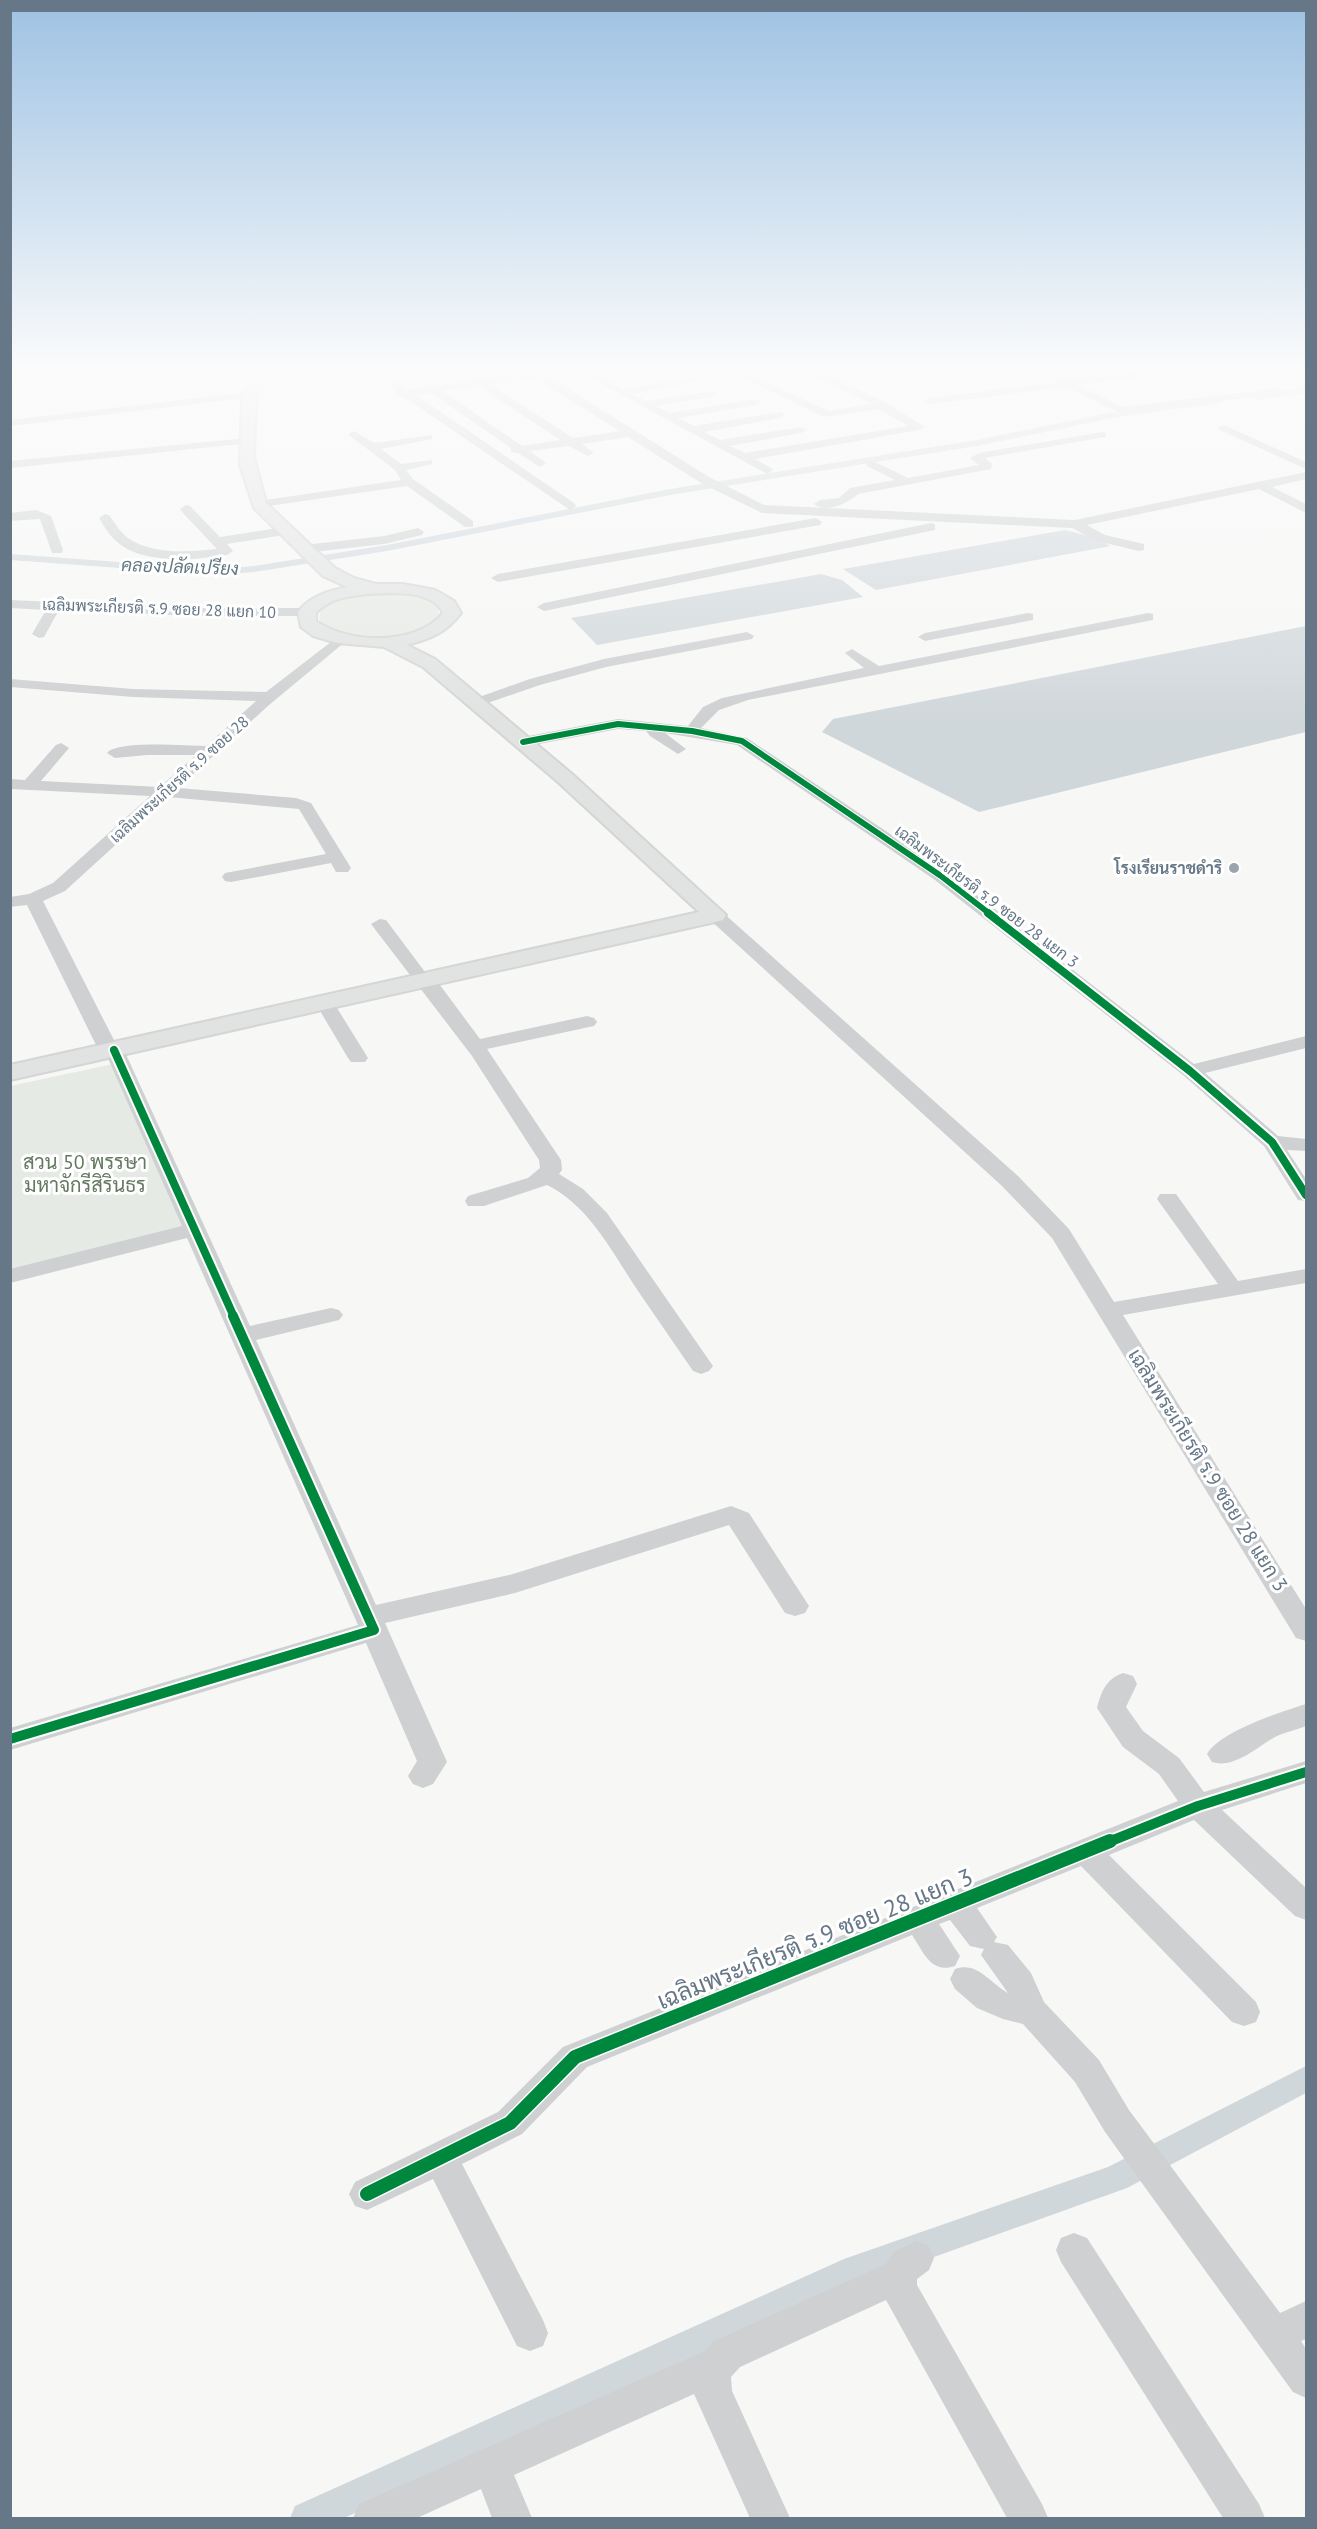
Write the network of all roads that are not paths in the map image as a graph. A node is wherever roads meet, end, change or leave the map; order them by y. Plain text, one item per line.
1 (252, 487) edge
2 (376, 487) edge
3 (416, 487) edge
4 (542, 487) edge
5 (717, 487) edge
6 (862, 487) edge
7 (882, 487) edge
8 (1250, 487) edge
9 (1264, 487) edge
10 (867, 490) junction
11 (259, 505) junction
12 (570, 506) dead end
13 (1306, 508) edge
14 (186, 509) dead end
15 (802, 512) junction
16 (16, 513) edge
17 (856, 515) junction
18 (105, 518) dead end
19 (962, 520) junction
20 (469, 524) dead end
21 (1075, 524) junction
22 (282, 529) junction
23 (418, 532) dead end
24 (225, 547) junction
25 (1139, 547) dead end
26 (57, 550) dead end
27 (306, 552) junction
28 (329, 572) junction
29 (498, 578) dead end
30 (375, 588) junction
31 (324, 599) junction
32 (10, 604) edge
33 (55, 606) junction
34 (544, 607) dead end
35 (307, 612) junction
36 (1028, 617) dead end
37 (1148, 617) dead end
38 (1002, 622) junction
39 (428, 633) junction
40 (39, 634) dead end
41 (747, 636) dead end
42 (925, 637) dead end
43 (340, 639) junction
44 (1038, 639) junction
45 (385, 641) junction
46 (852, 653) dead end
47 (429, 663) junction
48 (877, 671) junction
49 (10, 683) edge
50 (270, 697) junction
51 (473, 704) junction
52 (651, 727) junction
53 (693, 732) junction
54 (523, 742) junction
55 (61, 748) dead end
56 (678, 749) dead end
57 (209, 751) junction
58 (115, 753) dead end
59 (33, 780) junction
60 (106, 780) dead end
61 (10, 784) edge
62 (163, 792) junction
63 (231, 877) dead end
64 (33, 899) junction
65 (10, 902) edge
66 (715, 915) junction
67 (380, 924) dead end
68 (425, 982) junction
69 (325, 1004) junction
70 (587, 1022) dead end
71 (1306, 1042) edge
72 (475, 1046) junction
73 (111, 1050) junction
74 (358, 1058) dead end
75 (1190, 1071) junction
76 (10, 1073) edge
77 (1272, 1143) junction
78 (1306, 1145) edge
79 (546, 1176) junction
80 (1306, 1195) edge
81 (1168, 1198) dead end
82 (476, 1201) dead end
83 (195, 1229) junction
84 (10, 1276) edge
85 (1306, 1276) edge
86 (1232, 1288) junction
87 (1108, 1310) junction
88 (331, 1315) dead end
89 (244, 1335) junction
90 (701, 1366) dead end
91 (795, 1606) dead end
92 (372, 1623) junction
93 (1306, 1630) edge
94 (1123, 1684) dead end
95 (1306, 1715) edge
96 (10, 1739) edge
97 (1222, 1754) dead end
98 (1306, 1772) edge
99 (423, 1776) dead end
100 (1198, 1806) junction
101 (1084, 1851) junction
102 (956, 1904) junction
103 (1306, 1907) edge
104 (918, 1919) junction
105 (944, 1956) dead end
106 (966, 1979) dead end
107 (1032, 2011) junction
108 (1244, 2012) dead end
109 (441, 2157) junction
110 (367, 2194) dead end
111 (1074, 2250) dead end
112 (1291, 2327) edge
113 (530, 2333) dead end
114 (716, 2365) junction
115 (1306, 2379) edge
116 (373, 2518) edge
117 (770, 2518) edge
118 (1028, 2518) edge
119 (1245, 2518) edge

1 - 11 main road
2 - 11 street
3 - 20 street
4 - 12 street
5 - 15 street
6 - 10 street
7 - 10 street
8 - 21 street
9 - 13 street
10 - 15 street
11 - 22 main road
14 - 24 street
15 - 17 street
16 - 26 street
17 - 19 street
17 - 29 street
18 - 24 street
19 - 21 street
19 - 34 street
21 - 25 street
22 - 24 street
22 - 27 main road
23 - 27 street
27 - 28 main road
28 - 30 main road
28 - 31 main road
30 - 31 main road
30 - 39 main road
31 - 35 main road
32 - 33 street, เฉลิมพระเกียรติ ร.9 ซอย 28 แยก 10
33 - 35 street, เฉลิมพระเกียรติ ร.9 ซอย 28 แยก 10
33 - 40 street
35 - 43 main road
36 - 38 street
37 - 44 street
38 - 42 street
38 - 44 street
39 - 45 main road
39 - 47 main road
41 - 51 street
43 - 45 main road
43 - 50 street, เฉลิมพระเกียรติ ร.9 ซอย 28
44 - 48 street
45 - 47 main road, เฉลิมพระเกียรติ ร.9 ซอย 28 แยก 3
46 - 48 street
47 - 51 main road, เฉลิมพระเกียรติ ร.9 ซอย 28 แยก 3
48 - 53 street
49 - 50 street
50 - 57 street, เฉลิมพระเกียรติ ร.9 ซอย 28
51 - 54 main road, เฉลิมพระเกียรติ ร.9 ซอย 28 แยก 3
52 - 53 street, เฉลิมพระเกียรติ ร.9 ซอย 28 แยก 3
52 - 54 street, เฉลิมพระเกียรติ ร.9 ซอย 28 แยก 3
52 - 56 street
53 - 75 street, เฉลิมพระเกียรติ ร.9 ซอย 28 แยก 3
54 - 66 main road, เฉลิมพระเกียรติ ร.9 ซอย 28 แยก 3
55 - 59 street
57 - 58 street
57 - 62 street, เฉลิมพระเกียรติ ร.9 ซอย 28
59 - 60 street
59 - 61 street
59 - 62 street
62 - 63 street
62 - 64 street, เฉลิมพระเกียรติ ร.9 ซอย 28
64 - 65 street, เฉลิมพระเกียรติ ร.9 ซอย 28
64 - 73 street
66 - 68 main road
66 - 87 street, เฉลิมพระเกียรติ ร.9 ซอย 28 แยก 3
67 - 68 street
68 - 69 main road
68 - 72 street
69 - 73 main road
69 - 74 street
70 - 72 street
71 - 75 street
72 - 79 street
73 - 76 main road
73 - 83 street
75 - 77 street, เฉลิมพระเกียรติ ร.9 ซอย 28 แยก 3
77 - 78 street
77 - 80 street, เฉลิมพระเกียรติ ร.9 ซอย 28 แยก 3
79 - 82 street
79 - 90 street
81 - 86 street
83 - 84 street
83 - 89 street
85 - 86 street
86 - 87 street
87 - 93 street, เฉลิมพระเกียรติ ร.9 ซอย 28 แยก 3
88 - 89 street
89 - 92 street
91 - 92 street
92 - 96 street
92 - 99 street
94 - 100 street
95 - 97 street
98 - 100 street, เฉลิมพระเกียรติ ร.9 ซอย 28 แยก 3
100 - 101 street, เฉลิมพระเกียรติ ร.9 ซอย 28 แยก 3
100 - 103 street
101 - 102 street, เฉลิมพระเกียรติ ร.9 ซอย 28 แยก 3
101 - 108 street
102 - 104 street, เฉลิมพระเกียรติ ร.9 ซอย 28 แยก 3
102 - 107 street
104 - 105 street
104 - 109 street, เฉลิมพระเกียรติ ร.9 ซอย 28 แยก 3
106 - 107 street
107 - 112 street
109 - 110 street, เฉลิมพระเกียรติ ร.9 ซอย 28 แยก 3
109 - 113 street
111 - 119 street
112 - 115 street
114 - 116 street
114 - 117 street
114 - 118 street

